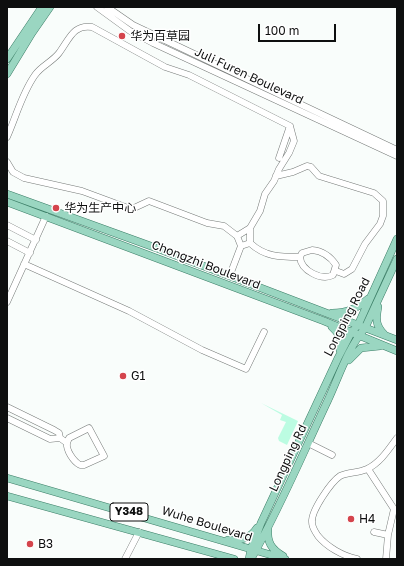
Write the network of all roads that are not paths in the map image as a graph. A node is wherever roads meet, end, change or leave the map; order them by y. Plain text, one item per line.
1 (42, 7) edge
2 (50, 7) edge
3 (97, 7) edge
4 (107, 7) edge
5 (7, 59) edge
6 (7, 74) edge
7 (290, 126) junction
8 (7, 137) edge
9 (397, 150) edge
10 (397, 156) edge
11 (279, 158) dead end
12 (7, 162) edge
13 (276, 176) junction
14 (7, 194) edge
15 (7, 202) edge
16 (46, 216) junction
17 (7, 225) edge
18 (250, 228) junction
19 (237, 236) junction
20 (397, 239) edge
21 (36, 240) junction
22 (7, 241) edge
23 (250, 243) junction
24 (240, 246) junction
25 (30, 253) junction
26 (300, 258) junction
27 (397, 259) edge
28 (24, 264) junction
29 (336, 271) junction
30 (230, 275) junction
31 (370, 298) junction
32 (379, 298) junction
33 (7, 302) edge
34 (328, 313) junction
35 (324, 321) junction
36 (358, 325) junction
37 (365, 328) junction
38 (264, 332) dead end
39 (354, 335) junction
40 (396, 340) edge
41 (394, 350) edge
42 (338, 358) junction
43 (343, 368) junction
44 (7, 407) edge
45 (7, 418) edge
46 (60, 438) junction
47 (397, 438) edge
48 (67, 442) junction
49 (308, 443) junction
50 (332, 455) dead end
51 (368, 469) junction
52 (7, 478) edge
53 (7, 496) edge
54 (261, 523) junction
55 (268, 527) junction
56 (139, 532) junction
57 (374, 532) dead end
58 (388, 535) junction
59 (216, 539) junction
60 (253, 550) junction
61 (125, 559) edge
62 (234, 559) edge
63 (250, 559) edge
64 (286, 559) edge
65 (357, 559) edge
66 (386, 559) edge

1 - 5 main road
2 - 6 main road
3 - 10 street, Juli Furen Boulevard
4 - 9 street, Juli Furen Boulevard
7 - 8 street
7 - 11 street
7 - 13 street
12 - 19 street
13 - 18 street
13 - 29 street
14 - 30 main road, Chongzhi Boulevard
15 - 16 main road, Chongzhi Boulevard
16 - 21 street
16 - 35 main road, Chongzhi Boulevard
17 - 21 street
18 - 19 street
18 - 23 street
19 - 24 street
20 - 31 main road, Longping Road
21 - 25 street
22 - 25 street
23 - 24 street
23 - 26 street
24 - 30 street
25 - 28 street
26 - 29 street
26 - 29 street
27 - 32 main road, Longping Road
28 - 33 street
28 - 38 street
30 - 34 main road, Chongzhi Boulevard
31 - 34 main road
31 - 36 main road, Longping Road
32 - 37 main road, Longping Road
32 - 40 main road
34 - 36 main road, Chongzhi Boulevard
35 - 39 main road, Chongzhi Boulevard
35 - 42 main road
36 - 37 main road, Chongzhi Boulevard
36 - 39 main road, Longping Road
37 - 39 main road, Longping Road
37 - 40 main road, Chongzhi Boulevard
39 - 41 main road, Chongzhi Boulevard
39 - 42 main road, Longping Road
39 - 43 main road, Longping Road
41 - 43 main road
42 - 54 main road, Longping Rd
43 - 49 main road, Longping Road
44 - 46 street
45 - 46 street
46 - 48 street
47 - 51 street
48 - 48 street
49 - 50 street
49 - 55 main road, Longping Rd
51 - 58 street
51 - 65 street
52 - 59 main road, Wuhe Boulevard / Y348
53 - 56 main road, Y348
54 - 59 main road
54 - 60 main road
55 - 60 main road
55 - 64 main road
56 - 61 street
56 - 62 main road, Y348
57 - 58 street
58 - 66 street
59 - 60 main road, Wuhe Boulevard / Y348
60 - 63 main road
60 - 64 main road, Wuhe Boulevard / Y348

